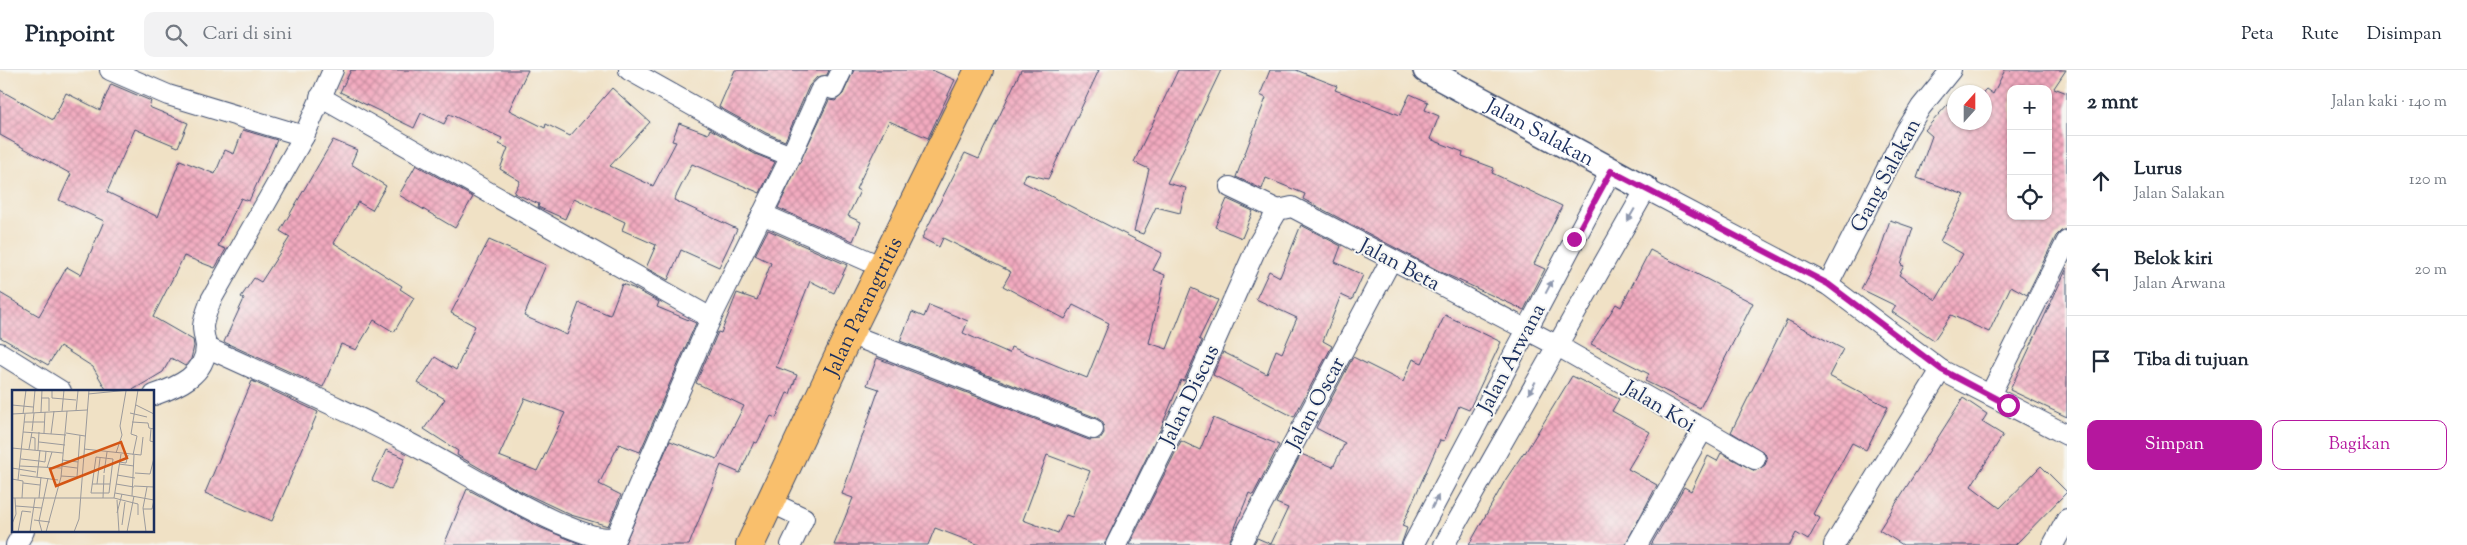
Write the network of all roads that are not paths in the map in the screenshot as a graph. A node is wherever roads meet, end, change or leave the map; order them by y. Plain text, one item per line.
1 (110, 70) edge
2 (333, 70) edge
3 (629, 70) edge
4 (842, 70) edge
5 (979, 70) edge
6 (1426, 70) edge
7 (1951, 70) edge
8 (320, 96) junction
9 (304, 136) junction
10 (791, 156) junction
11 (1611, 171) junction
12 (1230, 187) dead end
13 (1646, 189) junction
14 (1278, 210) junction
15 (762, 214) junction
16 (2067, 241) edge
17 (1390, 260) junction
18 (882, 267) junction
19 (1828, 284) junction
20 (711, 318) junction
21 (1526, 330) junction
22 (848, 334) junction
23 (1556, 346) junction
24 (206, 347) junction
25 (0, 353) edge
26 (1942, 370) junction
27 (59, 390) edge
28 (155, 395) edge
29 (1990, 395) junction
30 (1093, 429) dead end
31 (1703, 429) junction
32 (2067, 435) edge
33 (1755, 459) dead end
34 (770, 502) junction
35 (2067, 519) edge
36 (23, 532) edge
37 (16, 545) edge
38 (750, 545) edge
39 (791, 545) edge
40 (1116, 545) edge
41 (1240, 545) edge
42 (1412, 545) edge
43 (1444, 545) edge
44 (1637, 545) edge
45 (1834, 545) edge
46 (2053, 545) edge

1 - 9 street
2 - 8 street
3 - 10 street
4 - 10 street
5 - 18 main road, Jalan Parangtritis
6 - 11 street, Jalan Salakan
7 - 19 street, Gang Salakan
8 - 9 street
8 - 20 street
9 - 24 street
10 - 15 street
11 - 13 street, Jalan Salakan
21 -> 11 street, Jalan Arwana
12 - 14 street
13 - 19 street, Jalan Salakan
13 -> 23 street, Jalan Arwana
14 - 17 street, Jalan Beta
14 - 40 street, Jalan Discus
15 - 18 street
15 - 20 street
16 - 29 street
17 - 21 street, Jalan Beta
17 - 41 street, Jalan Oscar
18 - 22 main road, Jalan Parangtritis
19 - 26 street, Jalan Salakan
20 - 24 street
21 - 23 street, Jalan Beta
42 -> 21 street, Jalan Arwana
22 - 30 street
22 - 34 main road, Jalan Parangtritis
23 - 31 street, Jalan Koi
23 -> 43 street, Jalan Arwana
24 - 28 street
25 - 27 street
26 - 29 street, Jalan Salakan
26 - 45 street
29 - 32 street, Jalan Salakan
31 - 33 street
31 - 44 street, Jalan Koi
34 - 38 main road, Jalan Parangtritis
34 - 39 street
35 - 46 street
36 - 37 street

